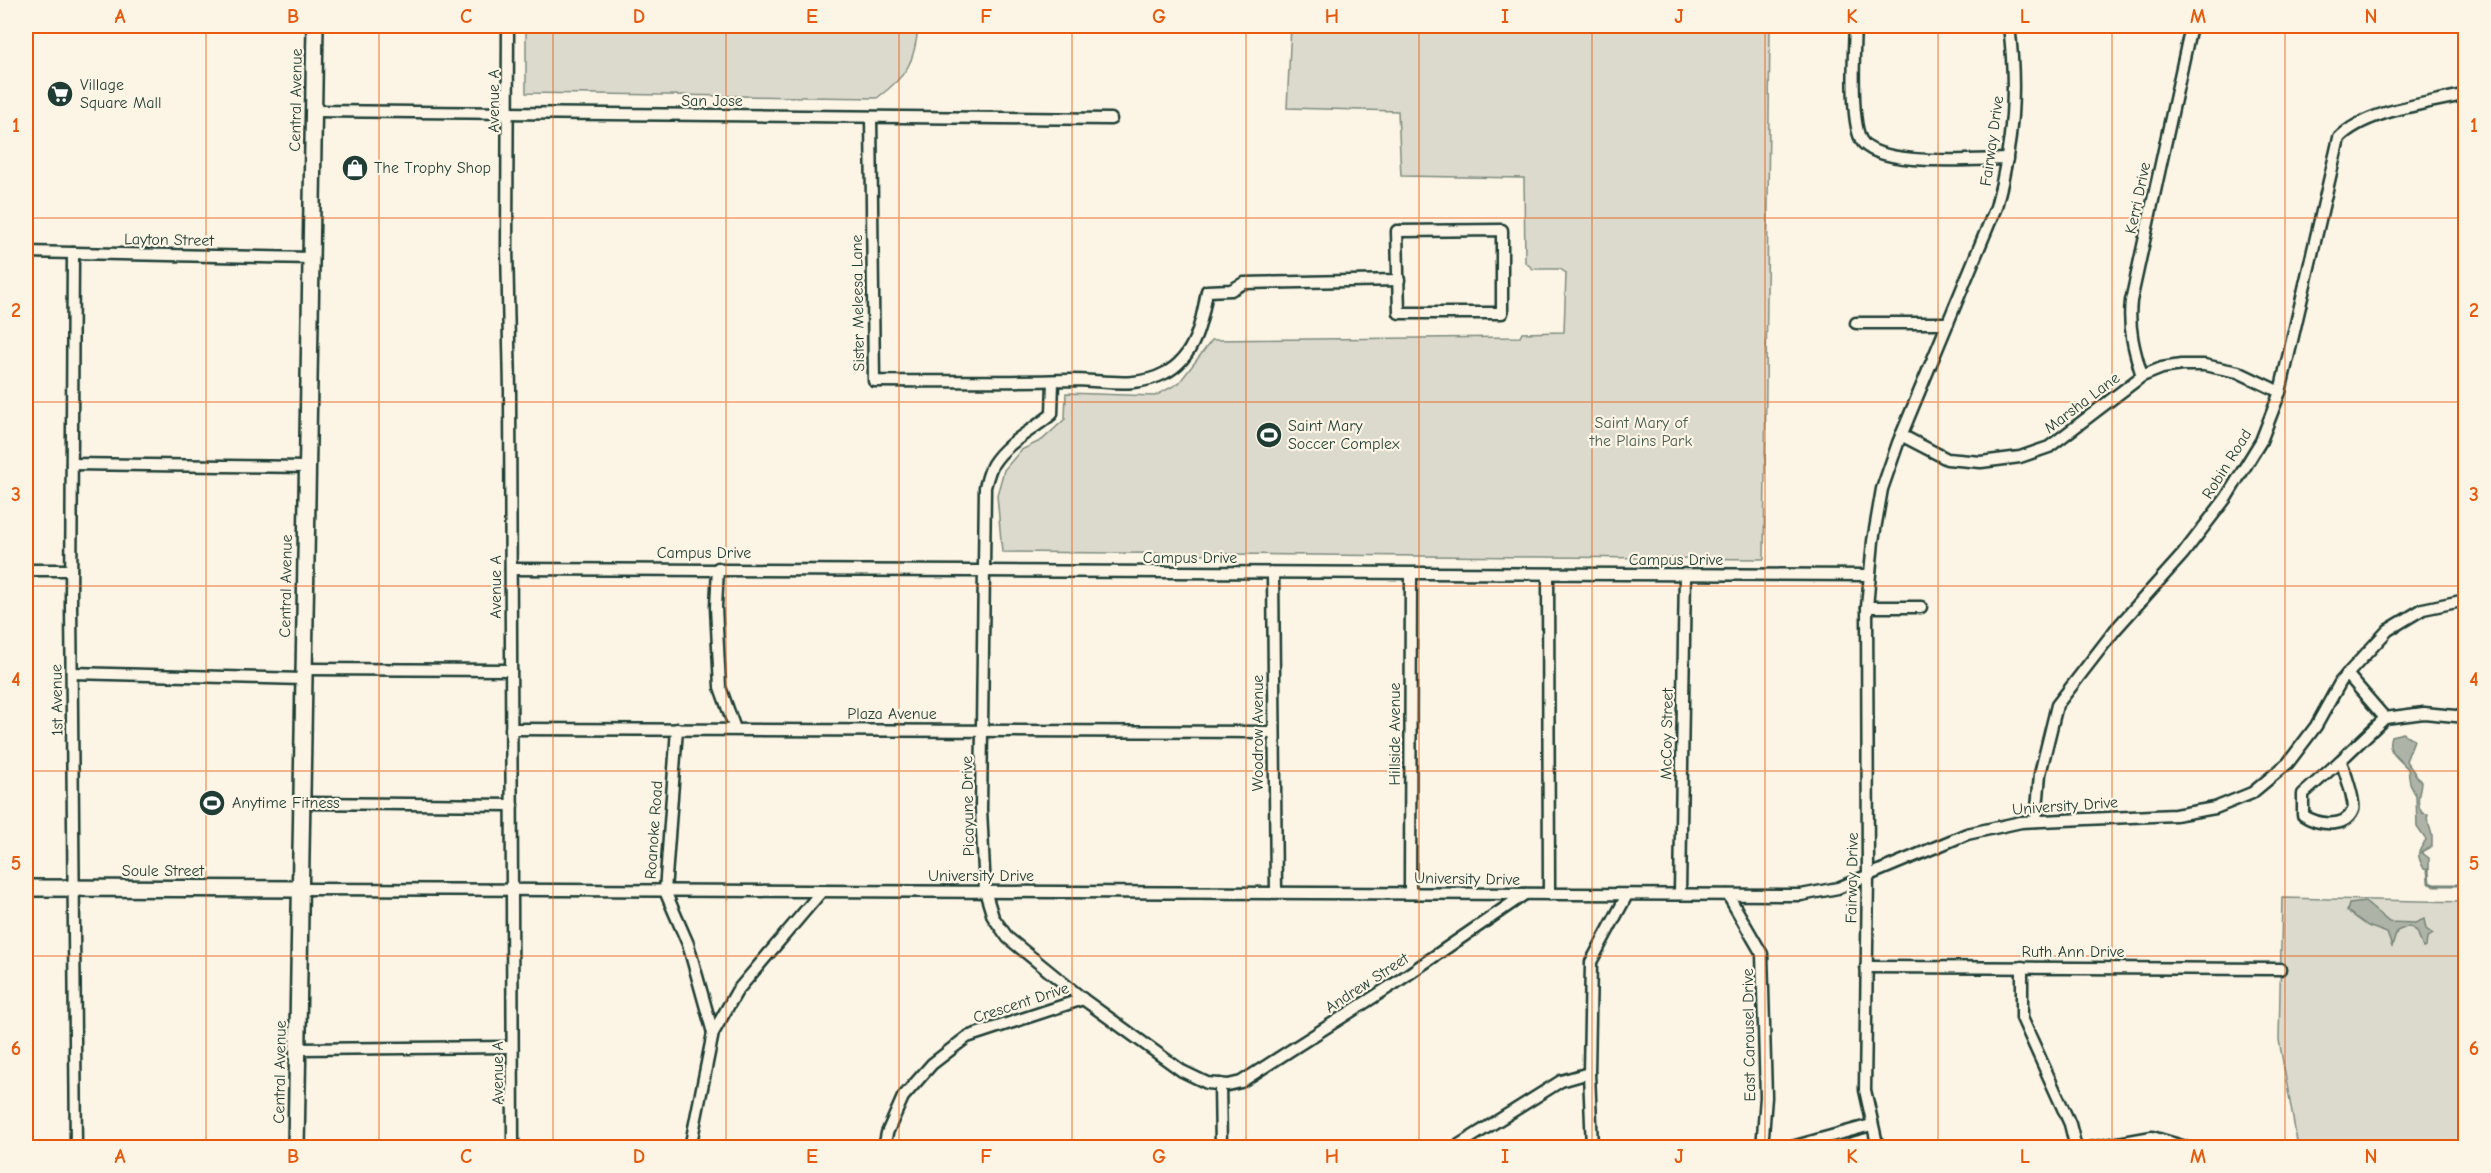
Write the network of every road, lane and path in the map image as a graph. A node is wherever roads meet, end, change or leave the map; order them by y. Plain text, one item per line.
1 (315, 26) edge
2 (508, 26) edge
3 (1855, 26) edge
4 (2009, 26) edge
5 (2191, 26) edge
6 (2466, 94) edge
7 (314, 111) junction
8 (509, 114) junction
9 (871, 117) junction
10 (1111, 119) dead end
11 (2007, 159) junction
12 (26, 252) edge
13 (73, 253) junction
14 (312, 258) junction
15 (1399, 280) junction
16 (1856, 323) dead end
17 (1948, 323) junction
18 (2142, 376) junction
19 (1053, 381) junction
20 (2280, 392) junction
21 (1901, 435) junction
22 (72, 464) junction
23 (307, 467) junction
24 (718, 568) junction
25 (511, 569) junction
26 (26, 570) edge
27 (71, 570) junction
28 (982, 571) junction
29 (1274, 573) junction
30 (1411, 574) junction
31 (1548, 575) junction
32 (1685, 575) junction
33 (1869, 575) junction
34 (2466, 600) edge
35 (1867, 607) junction
36 (1921, 607) dead end
37 (511, 670) junction
38 (72, 673) junction
39 (303, 674) junction
40 (2347, 674) junction
41 (2466, 717) edge
42 (2385, 718) junction
43 (511, 729) junction
44 (676, 729) junction
45 (735, 729) junction
46 (982, 729) junction
47 (1273, 732) junction
48 (2340, 761) junction
49 (303, 803) junction
50 (512, 806) junction
51 (2036, 820) junction
52 (1868, 875) junction
53 (26, 888) edge
54 (300, 889) junction
55 (73, 890) junction
56 (512, 890) junction
57 (665, 891) junction
58 (985, 891) junction
59 (821, 892) junction
60 (1276, 892) junction
61 (1410, 893) junction
62 (1680, 893) junction
63 (1525, 894) junction
64 (1549, 894) junction
65 (1627, 894) junction
66 (1728, 895) junction
67 (1866, 967) junction
68 (2022, 967) junction
69 (2280, 969) dead end
70 (1083, 999) junction
71 (713, 1033) junction
72 (513, 1047) junction
73 (298, 1048) junction
74 (1589, 1073) junction
75 (1220, 1084) junction
76 (1872, 1125) junction
77 (75, 1148) edge
78 (296, 1148) edge
79 (513, 1148) edge
80 (690, 1148) edge
81 (884, 1148) edge
82 (1221, 1148) edge
83 (1454, 1148) edge
84 (1592, 1148) edge
85 (1762, 1148) edge
86 (1788, 1148) edge
87 (1878, 1148) edge
88 (2076, 1148) edge
89 (2091, 1148) edge
90 (2189, 1148) edge

1 - 7 street, Central Avenue
2 - 8 street, Avenue A
3 - 11 street
4 - 11 street, Fairway Drive
5 - 18 street, Kerri Drive
6 - 20 street, Robin Road
7 - 8 street, San Jose
7 - 14 street, Central Avenue
8 - 9 street, San Jose
8 - 25 street, Avenue A
9 - 10 street, San Jose
9 - 19 street, Sister Meleesa Lane
11 - 17 street, Fairway Drive
12 - 13 street, Layton Street
13 - 14 street, Layton Street
13 - 22 street, 1st Avenue
14 - 23 street, Central Avenue
15 - 15 street
15 - 19 street, Sister Meleesa Lane
16 - 17 street
17 - 21 street, Fairway Drive
18 - 20 street, Marsha Lane
18 - 21 street, Marsha Lane
19 - 28 street
20 - 51 street, Robin Road
21 - 33 street, Fairway Drive
22 - 23 street
22 - 27 street, 1st Avenue
23 - 39 street, Central Avenue
24 - 25 street, Campus Drive
24 - 28 street, Campus Drive
24 - 45 street
25 - 37 street, Avenue A
26 - 27 street
27 - 38 street, 1st Avenue
28 - 29 street, Campus Drive
28 - 46 street, Picayune Drive
29 - 30 street, Campus Drive
29 - 47 street, Woodrow Avenue
30 - 31 street, Campus Drive
30 - 61 street, Hillside Avenue
31 - 32 street, Campus Drive
31 - 64 street
32 - 33 street, Campus Drive
32 - 62 street, McCoy Street
33 - 35 street, Fairway Drive
34 - 40 street, University Drive
35 - 36 street
35 - 52 street, Fairway Drive
37 - 39 street
37 - 43 street, Avenue A
38 - 39 street
38 - 55 street, 1st Avenue
39 - 49 street, Central Avenue
40 - 42 street
40 - 51 street, University Drive
41 - 42 street
42 - 48 street
43 - 44 street, Plaza Avenue
43 - 50 street, Avenue A
44 - 45 street, Plaza Avenue
44 - 57 street, Roanoke Road
45 - 46 street, Plaza Avenue
46 - 47 street, Plaza Avenue
46 - 58 street, Picayune Drive
47 - 60 street, Woodrow Avenue
48 - 48 street
49 - 50 street
49 - 54 street, Central Avenue
50 - 56 street, Avenue A
51 - 52 street, University Drive
52 - 66 street, University Drive
52 - 67 street, Fairway Drive
53 - 55 street, Soule Street
54 - 55 street, Soule Street
54 - 56 street, University Drive
54 - 73 street, Central Avenue
55 - 77 street, 1st Avenue
56 - 57 street, University Drive
56 - 72 street, Avenue A
57 - 59 street, University Drive
57 - 71 street, Roanoke Road
58 - 59 street, University Drive
58 - 60 street, University Drive
58 - 70 street, Picayune Drive
59 - 71 street, Roanoke Road
60 - 61 street, University Drive
61 - 63 street, University Drive
62 - 65 street, University Drive
62 - 66 street, University Drive
63 - 64 street, University Drive
63 - 75 street, Andrew Street
64 - 65 street, University Drive
65 - 74 street
66 - 85 street, East Carousel Drive
67 - 68 street, Ruth Ann Drive
67 - 76 street, Fairway Drive
68 - 69 street, Ruth Ann Drive
68 - 88 street
70 - 75 street, Picayune Drive
70 - 81 street, Crescent Drive
71 - 80 street, Roanoke Road
72 - 73 street
72 - 79 street, Avenue A
73 - 78 street, Central Avenue
74 - 83 street
74 - 84 street
75 - 82 street
76 - 86 street
76 - 87 street, Fairway Drive
89 - 90 street

